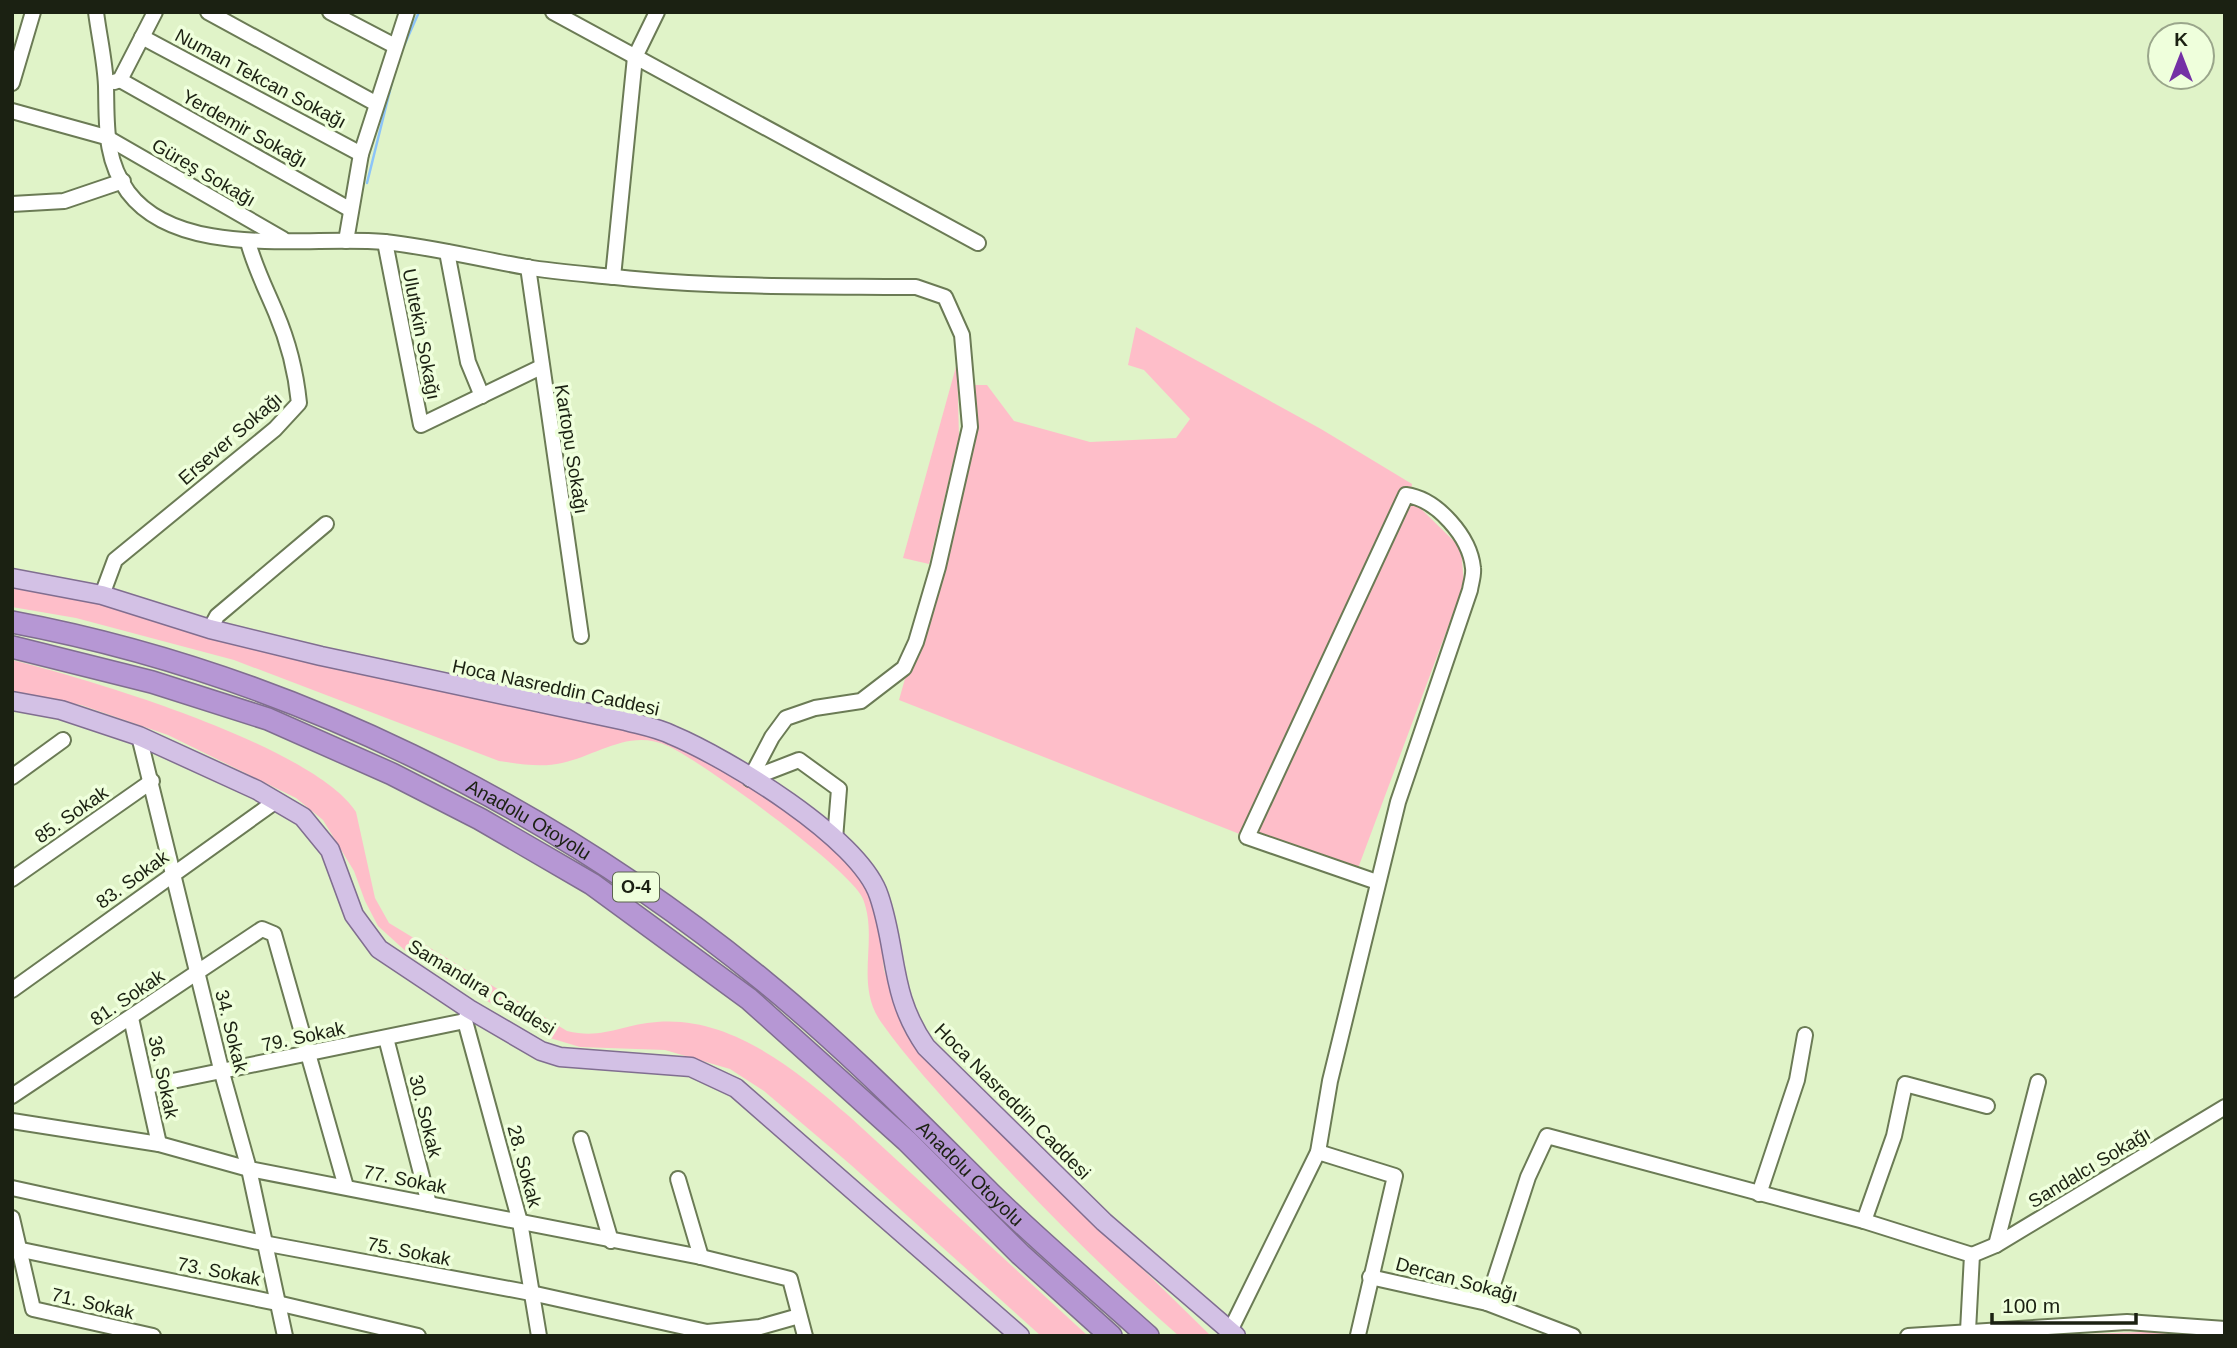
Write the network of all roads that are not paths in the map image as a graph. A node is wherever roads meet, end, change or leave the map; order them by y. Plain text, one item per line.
1 (33, 12) edge
2 (96, 12) edge
3 (155, 12) edge
4 (208, 12) edge
5 (330, 12) edge
6 (407, 12) edge
7 (553, 12) edge
8 (657, 12) edge
9 (142, 37) junction
10 (395, 47) junction
11 (635, 57) junction
12 (113, 82) junction
13 (12, 83) edge
14 (375, 103) junction
15 (12, 111) edge
16 (106, 137) junction
17 (361, 154) junction
18 (123, 181) junction
19 (12, 204) edge
20 (351, 210) junction
21 (284, 239) junction
22 (346, 241) junction
23 (248, 242) junction
24 (385, 242) junction
25 (978, 243) dead end
26 (447, 252) junction
27 (528, 267) junction
28 (613, 277) junction
29 (541, 367) junction
30 (482, 396) junction
31 (326, 524) dead end
32 (12, 578) edge
33 (102, 595) junction
34 (12, 622) edge
35 (210, 629) junction
36 (581, 636) dead end
37 (12, 647) edge
38 (12, 701) edge
39 (139, 736) junction
40 (63, 740) dead end
41 (12, 777) edge
42 (750, 779) junction
43 (152, 781) junction
44 (276, 801) junction
45 (835, 839) junction
46 (174, 873) junction
47 (12, 879) edge
48 (1377, 881) junction
49 (198, 972) junction
50 (12, 990) edge
51 (467, 1015) junction
52 (131, 1018) junction
53 (1805, 1035) dead end
54 (386, 1038) junction
55 (308, 1055) junction
56 (222, 1073) junction
57 (2038, 1082) dead end
58 (148, 1086) junction
59 (12, 1096) edge
60 (1987, 1106) dead end
61 (2225, 1107) edge
62 (12, 1121) edge
63 (581, 1139) dead end
64 (159, 1144) junction
65 (1318, 1152) junction
66 (249, 1169) junction
67 (678, 1179) dead end
68 (346, 1187) junction
69 (12, 1188) edge
70 (1759, 1194) junction
71 (429, 1204) junction
72 (12, 1218) edge
73 (520, 1222) junction
74 (1864, 1222) junction
75 (611, 1241) junction
76 (263, 1242) junction
77 (1996, 1245) junction
78 (16, 1248) edge
79 (1972, 1255) junction
80 (701, 1257) junction
81 (1370, 1277) junction
82 (531, 1293) junction
83 (277, 1303) junction
84 (1487, 1303) junction
85 (799, 1316) junction
86 (2225, 1329) edge
87 (1968, 1331) junction
88 (1233, 1333) edge
89 (1358, 1335) edge
90 (153, 1336) edge
91 (285, 1336) edge
92 (418, 1336) edge
93 (539, 1336) edge
94 (805, 1336) edge
95 (1020, 1336) edge
96 (1111, 1336) edge
97 (1148, 1336) edge
98 (1573, 1336) edge
99 (1908, 1336) edge

1 - 13 street
2 - 12 street
3 - 9 street
4 - 14 street
5 - 10 street
6 - 10 street
7 - 11 street
8 - 11 street
9 - 12 street
9 - 17 street, Numan Tekcan Sokağı
10 - 14 street
11 - 25 street
11 - 28 street
12 - 16 street
12 - 20 street, Yerdemir Sokağı
14 - 17 street
15 - 16 street, Güreş Sokağı
16 - 18 street
16 - 21 street, Güreş Sokağı
17 - 20 street
18 - 19 street
18 - 23 street
20 - 22 street
21 - 22 street
21 - 23 street
22 - 24 street
23 - 33 street, Ersever Sokağı
24 - 26 street
24 - 30 street, Ulutekin Sokağı
26 - 27 street
26 - 30 street
27 - 28 street
27 - 29 street, Kartopu Sokağı
28 - 42 street
29 - 30 street, Ulutekin Sokağı
29 - 36 street, Kartopu Sokağı
31 - 35 street
32 - 33 main road, Hoca Nasreddin Caddesi
33 - 35 main road, Hoca Nasreddin Caddesi
34 - 97 highway, Anadolu Otoyolu / O-4
35 - 42 main road, Hoca Nasreddin Caddesi
37 - 96 highway, Anadolu Otoyolu / O-4
38 - 39 main road, Samandıra Caddesi
39 - 43 street, 34. Sokak
39 - 44 main road, Samandıra Caddesi
40 - 41 street
42 - 45 main road, Hoca Nasreddin Caddesi
42 - 45 street
43 - 46 street, 34. Sokak
43 - 47 street, 85. Sokak
44 - 46 street, 83. Sokak
44 - 51 main road, Samandıra Caddesi
45 - 88 main road, Hoca Nasreddin Caddesi
46 - 49 street, 34. Sokak
46 - 50 street, 83. Sokak
48 - 48 street
48 - 65 street
49 - 52 street, 81. Sokak
49 - 55 street, 81. Sokak
49 - 56 street, 34. Sokak
51 - 54 street, 79. Sokak
51 - 73 street, 28. Sokak
51 - 95 main road, Samandıra Caddesi
52 - 58 street, 36. Sokak
52 - 59 street, 81. Sokak
53 - 70 street
54 - 55 street, 79. Sokak
54 - 71 street, 30. Sokak
55 - 56 street, 79. Sokak
55 - 68 street
56 - 58 street, 79. Sokak
56 - 66 street, 34. Sokak
57 - 77 street
58 - 64 street, 36. Sokak
60 - 74 street
61 - 77 street, Sandalcı Sokağı
62 - 64 street, 77. Sokak
63 - 75 street
64 - 66 street, 77. Sokak
65 - 81 street, Dercan Sokağı
65 - 88 street
66 - 68 street, 77. Sokak
66 - 76 street, 34. Sokak
67 - 80 street
68 - 71 street, 77. Sokak
69 - 76 street, 75. Sokak
70 - 74 street
70 - 84 street
71 - 73 street, 77. Sokak
72 - 78 street, 71. Sokak
73 - 75 street, 77. Sokak
73 - 82 street, 28. Sokak
74 - 79 street
75 - 80 street, 77. Sokak
76 - 82 street, 75. Sokak
76 - 83 street, 34. Sokak
77 - 79 street, Sandalcı Sokağı
78 - 83 street, 73. Sokak
78 - 90 street, 71. Sokak
79 - 87 street
80 - 85 street, 77. Sokak
81 - 84 street, Dercan Sokağı
81 - 89 street, Dercan Sokağı
82 - 85 street, 75. Sokak
82 - 93 street, 28. Sokak
83 - 91 street, 34. Sokak
83 - 92 street, 73. Sokak
84 - 98 street, Dercan Sokağı
85 - 94 street
86 - 87 street
87 - 99 street

